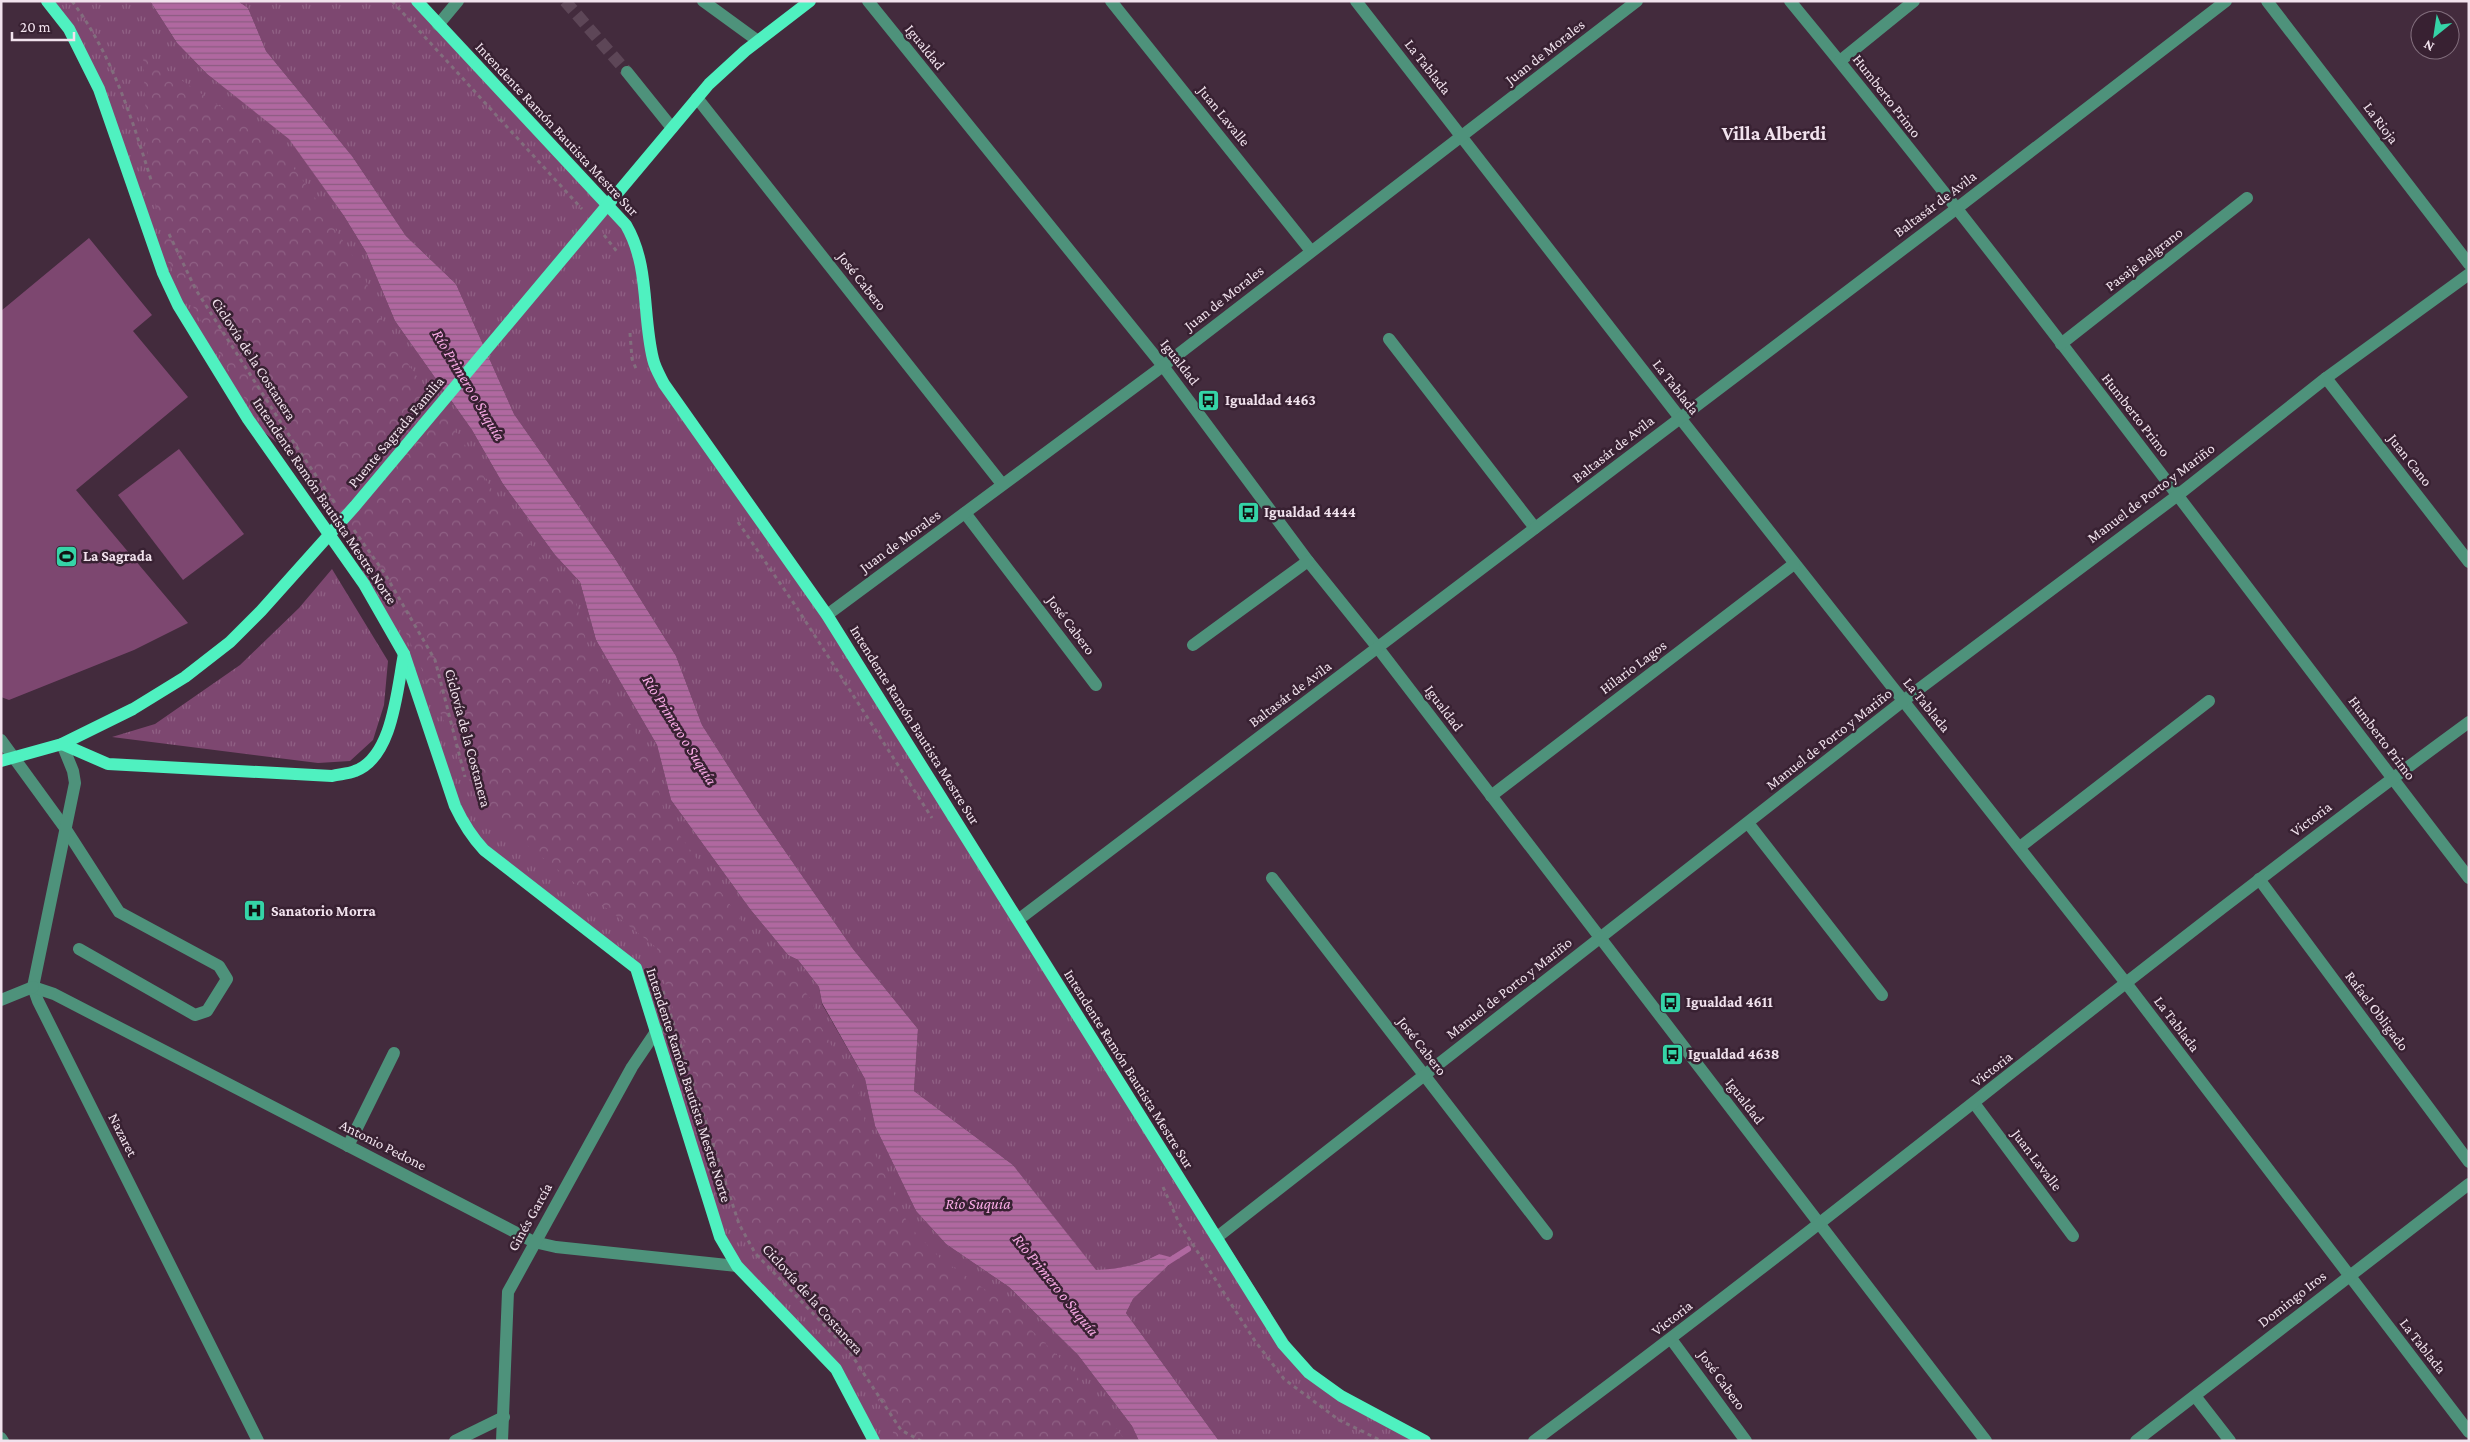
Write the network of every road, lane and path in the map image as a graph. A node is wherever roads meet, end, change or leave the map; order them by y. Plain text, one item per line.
1 (47, 1) edge
2 (72, 1) edge
3 (417, 1) edge
4 (458, 1) edge
5 (703, 1) edge
6 (810, 1) edge
7 (868, 1) edge
8 (1111, 1) edge
9 (1356, 1) edge
10 (1636, 1) edge
11 (1790, 1) edge
12 (1914, 1) edge
13 (2226, 1) edge
14 (2267, 1) edge
15 (438, 25) junction
16 (758, 41) junction
17 (1840, 61) junction
18 (627, 72) tunnel mouth
19 (697, 98) junction
20 (672, 128) junction
21 (1462, 137) junction
22 (154, 190) dead end
23 (2247, 198) dead end
24 (608, 205) junction
25 (1956, 209) junction
26 (166, 227) dead end
27 (1311, 251) junction
28 (2469, 264) edge
29 (2469, 274) edge
30 (1389, 339) dead end
31 (2061, 344) junction
32 (1163, 366) junction
33 (2326, 378) junction
34 (1680, 418) junction
35 (1002, 484) junction
36 (2178, 495) junction
37 (966, 513) junction
38 (345, 517) junction
39 (1535, 528) junction
40 (1308, 561) junction
41 (2469, 562) edge
42 (1794, 564) junction
43 (827, 615) junction
44 (1193, 645) dead end
45 (1378, 648) junction
46 (404, 654) junction
47 (1096, 685) dead end
48 (1903, 701) junction
49 (2208, 701) dead end
50 (2469, 722) edge
51 (1, 740) edge
52 (62, 744) junction
53 (16, 759) junction
54 (1, 762) edge
55 (2392, 778) junction
56 (466, 783) dead end
57 (1491, 796) junction
58 (1748, 823) junction
59 (65, 828) junction
60 (2020, 847) junction
61 (1272, 878) dead end
62 (2469, 878) edge
63 (2258, 879) junction
64 (1018, 920) junction
65 (1600, 938) junction
66 (79, 949) dead end
67 (2126, 983) junction
68 (33, 987) junction
69 (662, 990) dead end
70 (1882, 995) dead end
71 (1, 1000) edge
72 (657, 1030) junction
73 (394, 1053) dead end
74 (1424, 1075) junction
75 (1974, 1103) junction
76 (348, 1146) junction
77 (2469, 1162) edge
78 (2469, 1184) edge
79 (1819, 1223) junction
80 (1547, 1234) dead end
81 (2073, 1236) dead end
82 (1216, 1238) junction
83 (534, 1242) junction
84 (737, 1266) junction
85 (2348, 1276) junction
86 (1671, 1339) junction
87 (2195, 1396) junction
88 (504, 1417) junction
89 (2469, 1432) edge
90 (258, 1441) edge
91 (455, 1441) edge
92 (502, 1441) edge
93 (874, 1441) edge
94 (921, 1441) edge
95 (1425, 1441) edge
96 (1534, 1441) edge
97 (1746, 1441) edge
98 (1986, 1441) edge
99 (2136, 1441) edge
100 (2230, 1441) edge

1 - 46 main road, Intendente Ramón Bautista Mestre Norte
2 - 22 path
3 - 15 main road, Intendente Ramón Bautista Mestre Sur
4 - 15 street
5 - 16 street
6 - 16 main road, Puente Sagrada Familia
7 - 32 street, Igualdad
8 - 27 street, Juan Lavalle
9 - 21 street, La Tablada
10 - 21 street, Juan de Morales
11 - 17 street, Humberto Primo
12 - 17 street
13 - 25 street, Baltasár de Avila
14 - 28 street, La Rioja
15 - 24 main road, Intendente Ramón Bautista Mestre Sur
16 - 19 main road, Puente Sagrada Familia
17 - 25 street, Humberto Primo
18 - 20 street
19 - 20 main road, Puente Sagrada Familia
19 - 35 street, José Cabero
20 - 24 main road, Puente Sagrada Familia
21 - 27 street, Juan de Morales
21 - 34 street, La Tablada
23 - 31 street, Pasaje Belgrano
24 - 38 main road, Puente Sagrada Familia
24 - 43 main road, Intendente Ramón Bautista Mestre Sur
25 - 31 street, Humberto Primo
25 - 34 street, Baltasár de Avila
26 - 38 path, Ciclovía de la Costanera
27 - 32 street, Juan de Morales
29 - 33 street, Manuel de Porto y Mariño
30 - 39 street
31 - 36 street, Humberto Primo
32 - 35 street, Juan de Morales
32 - 40 street, Igualdad
33 - 36 street, Manuel de Porto y Mariño
33 - 41 street, Juan Cano
34 - 39 street, Baltasár de Avila
34 - 42 street, La Tablada
35 - 37 street, Juan de Morales
36 - 48 street, Manuel de Porto y Mariño
36 - 55 street, Humberto Primo
37 - 43 street, Juan de Morales
37 - 47 street, José Cabero
38 - 52 main road, Puente Sagrada Familia
38 - 56 path, Ciclovía de la Costanera
39 - 45 street, Baltasár de Avila
40 - 44 street
40 - 45 street, Igualdad
42 - 48 street, La Tablada
42 - 57 street, Hilario Lagos
43 - 64 main road, Intendente Ramón Bautista Mestre Sur
45 - 57 street, Igualdad
45 - 64 street, Baltasár de Avila
46 - 52 main road
46 - 72 main road, Intendente Ramón Bautista Mestre Norte
48 - 58 street, Manuel de Porto y Mariño
48 - 60 street, La Tablada
49 - 60 street
50 - 55 street, Victoria
51 - 53 street
52 - 53 main road, Puente Sagrada Familia
52 - 59 street
53 - 54 main road, Puente Sagrada Familia
53 - 59 street
55 - 62 street, Humberto Primo
55 - 63 street, Victoria
57 - 65 street, Igualdad
58 - 65 street, Manuel de Porto y Mariño
58 - 70 street
59 - 66 street
59 - 68 street
60 - 67 street, La Tablada
61 - 74 street, José Cabero
63 - 67 street, Victoria
63 - 77 street, Rafael Obligado
64 - 82 main road, Intendente Ramón Bautista Mestre Sur
65 - 74 street, Manuel de Porto y Mariño
65 - 79 street, Igualdad
67 - 75 street, Victoria
67 - 85 street, La Tablada
68 - 71 street
68 - 76 street, Antonio Pedone
68 - 90 street, Nazaret
69 - 94 path, Ciclovía de la Costanera
72 - 83 street, Ginés García
72 - 84 main road, Intendente Ramón Bautista Mestre Norte
73 - 76 street
74 - 80 street, José Cabero
74 - 82 street, Manuel de Porto y Mariño
75 - 79 street, Victoria
75 - 81 street, Juan Lavalle
76 - 83 street, Antonio Pedone
78 - 85 street, Domingo Iros
79 - 86 street, Victoria
79 - 98 street, Igualdad
82 - 95 main road, Intendente Ramón Bautista Mestre Sur
83 - 84 street, Antonio Pedone
83 - 88 street, Ginés García
84 - 93 main road, Intendente Ramón Bautista Mestre Norte
85 - 87 street, Domingo Iros
85 - 89 street, La Tablada
86 - 96 street, Victoria
86 - 97 street, José Cabero
87 - 99 street, Domingo Iros
87 - 100 street
88 - 91 street
88 - 92 street, Ginés García

